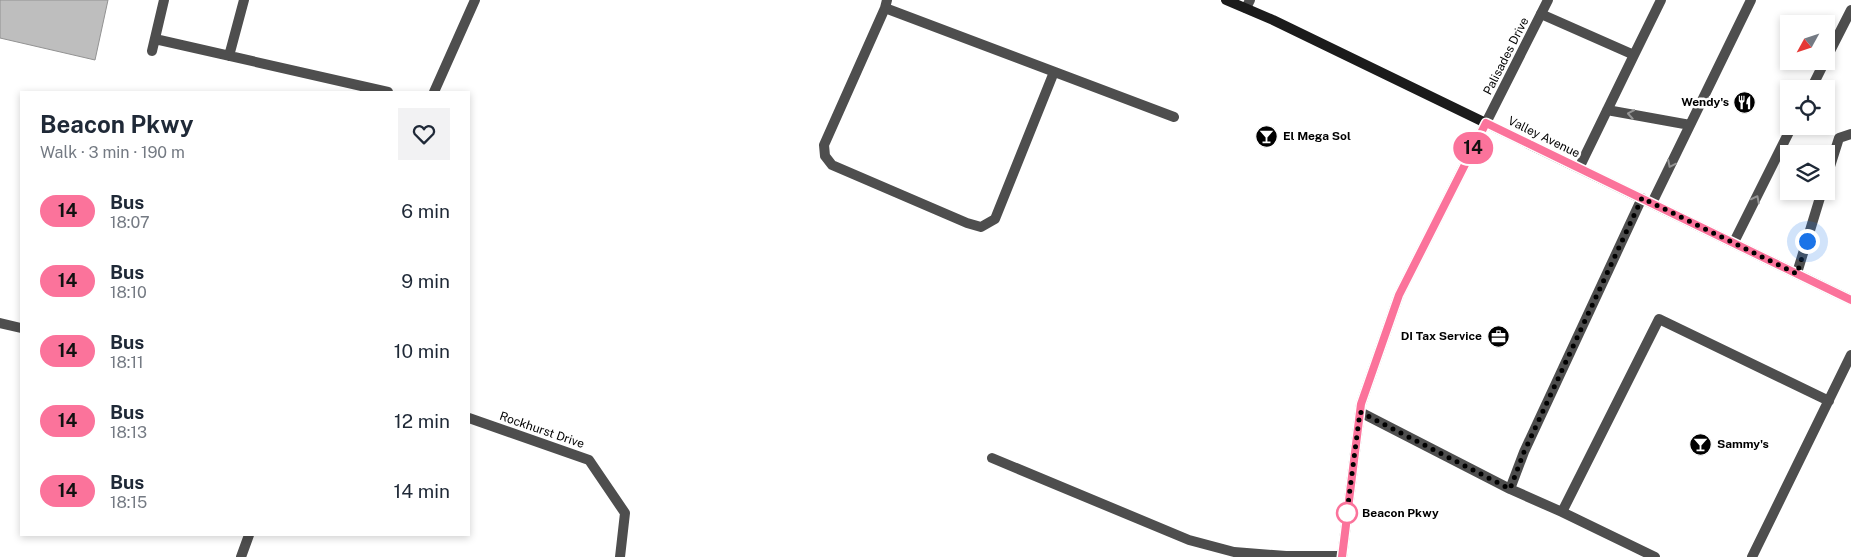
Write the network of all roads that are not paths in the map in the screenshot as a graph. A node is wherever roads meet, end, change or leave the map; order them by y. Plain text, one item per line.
1 (164, 0) edge
2 (244, 0) edge
3 (475, 0) edge
4 (1226, 0) edge
5 (1548, 0) edge
6 (1661, 0) edge
7 (1751, 0) edge
8 (886, 4) edge
9 (1248, 4) edge
10 (1851, 10) edge
11 (1541, 14) junction
12 (155, 39) junction
13 (1835, 42) edge
14 (152, 51) dead end
15 (1634, 55) junction
16 (229, 56) junction
17 (1054, 72) junction
18 (384, 91) edge
19 (434, 91) edge
20 (1607, 110) junction
21 (1174, 117) dead end
22 (1486, 123) junction
23 (1690, 125) junction
24 (1851, 134) edge
25 (1788, 135) edge
26 (1835, 151) edge
27 (1579, 168) junction
28 (1819, 200) edge
29 (1647, 201) junction
30 (1734, 242) junction
31 (1797, 274) junction
32 (1851, 300) edge
33 (0, 323) edge
34 (20, 328) edge
35 (1851, 355) edge
36 (1828, 401) junction
37 (1360, 412) junction
38 (470, 418) edge
39 (992, 458) dead end
40 (1510, 489) junction
41 (1562, 512) junction
42 (249, 536) edge
43 (1342, 556) edge
44 (241, 557) edge
45 (620, 557) edge
46 (1655, 557) edge
47 (1752, 557) edge

1 - 12 street
2 - 16 street
3 - 19 street
4 - 9 main road, Valley Avenue
5 - 11 street, Palisades Drive
6 - 15 street
7 - 23 street
8 - 17 street
8 - 17 street
9 - 22 main road, Valley Avenue
10 - 13 street
11 - 15 street
11 - 22 street, Palisades Drive
12 - 14 street
12 - 16 street
15 - 20 street
16 - 18 street
17 - 21 street
23 -> 20 street
20 - 27 street
22 - 27 main road, Valley Avenue
22 - 37 street, Palisades Drive
23 -> 29 street
24 - 26 street
30 -> 25 street
27 - 29 main road, Valley Avenue
28 - 31 street
29 - 30 main road, Valley Avenue
29 - 40 street
30 - 31 main road, Valley Avenue
31 - 32 main road, Valley Avenue
33 - 34 street
35 - 36 street
36 - 41 street
36 - 47 street
37 - 40 street
37 - 43 street, Palisades Drive
38 - 45 street, Rockhurst Drive
39 - 43 street
40 - 41 street
41 - 46 street
42 - 44 street

